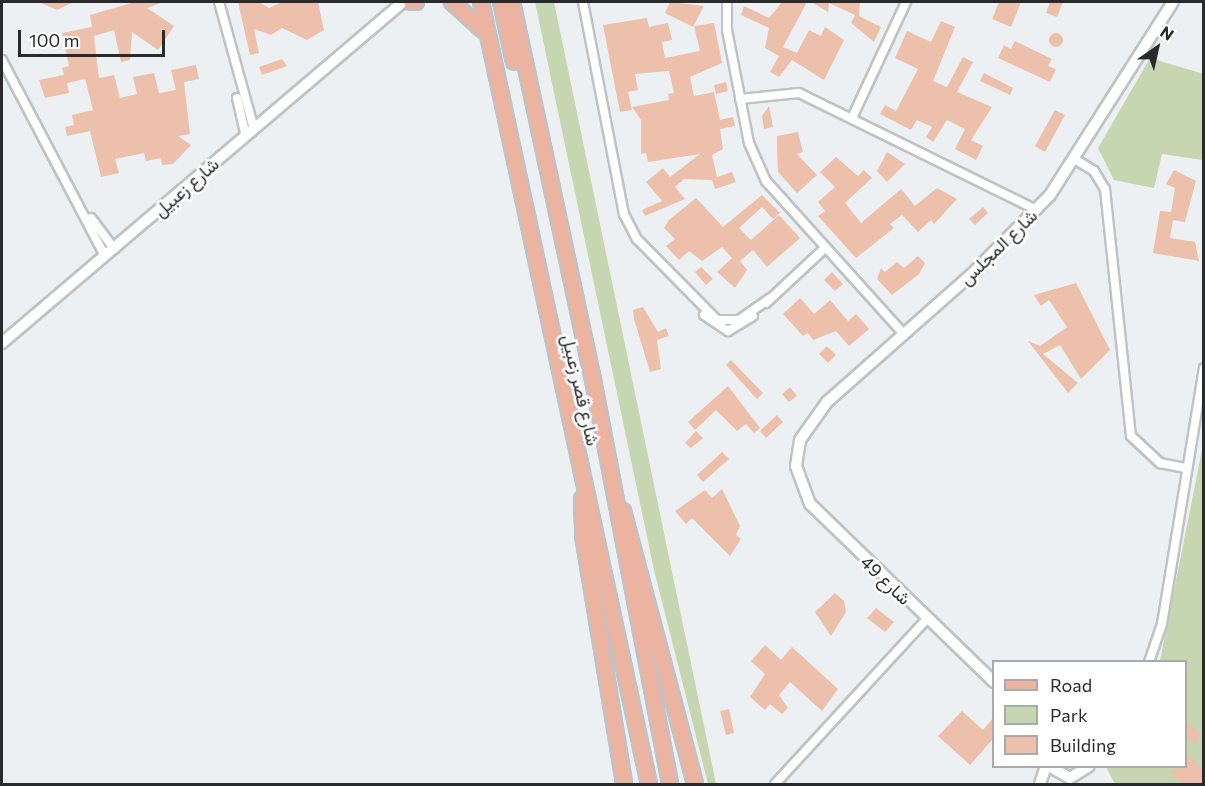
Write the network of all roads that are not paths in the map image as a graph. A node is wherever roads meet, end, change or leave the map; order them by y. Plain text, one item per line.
1 (219, 2) edge
2 (410, 2) edge
3 (452, 2) edge
4 (481, 2) edge
5 (501, 2) edge
6 (512, 2) edge
7 (583, 2) edge
8 (727, 2) edge
9 (906, 2) edge
10 (1173, 2) edge
11 (487, 35) junction
12 (2, 60) edge
13 (525, 75) junction
14 (740, 99) junction
15 (852, 118) junction
16 (250, 132) junction
17 (1076, 160) junction
18 (1036, 210) junction
19 (825, 248) junction
20 (109, 253) junction
21 (904, 334) junction
22 (2, 343) edge
23 (1203, 368) edge
24 (796, 466) joint
25 (1186, 468) junction
26 (583, 482) junction
27 (610, 482) junction
28 (926, 620) junction
29 (1150, 660) edge
30 (992, 681) edge
31 (1047, 768) edge
32 (1052, 768) edge
33 (1086, 768) edge
34 (1070, 778) junction
35 (624, 784) edge
36 (649, 784) edge
37 (670, 784) edge
38 (694, 784) edge
39 (775, 784) edge
40 (1040, 784) edge
41 (1056, 784) edge

1 - 16 street
2 - 16 street, شارع زعبيل
3 - 11 main road
4 - 11 main road, شارع قصر زعبيل
5 - 13 main road
6 - 13 main road, شارع قصر زعبيل
7 - 19 street
8 - 14 street
9 - 15 street
10 - 17 street, شارع المجلس
11 - 26 main road, شارع قصر زعبيل
12 - 20 street
13 - 27 main road, شارع قصر زعبيل
14 - 15 street
14 - 19 street
15 - 18 street
16 - 20 street, شارع زعبيل
17 - 18 street, شارع المجلس
17 - 25 street
18 - 21 street, شارع المجلس
19 - 21 street
20 - 22 street, شارع زعبيل
21 - 24 street, شارع المجلس
23 - 25 street
24 - 28 street, شارع 49
25 - 29 street
26 - 35 main road
26 - 36 main road, شارع قصر زعبيل
27 - 37 main road, شارع قصر زعبيل
27 - 38 main road
28 - 30 street, شارع 49
28 - 39 street
31 - 40 street
32 - 34 street
33 - 34 street
34 - 41 street

